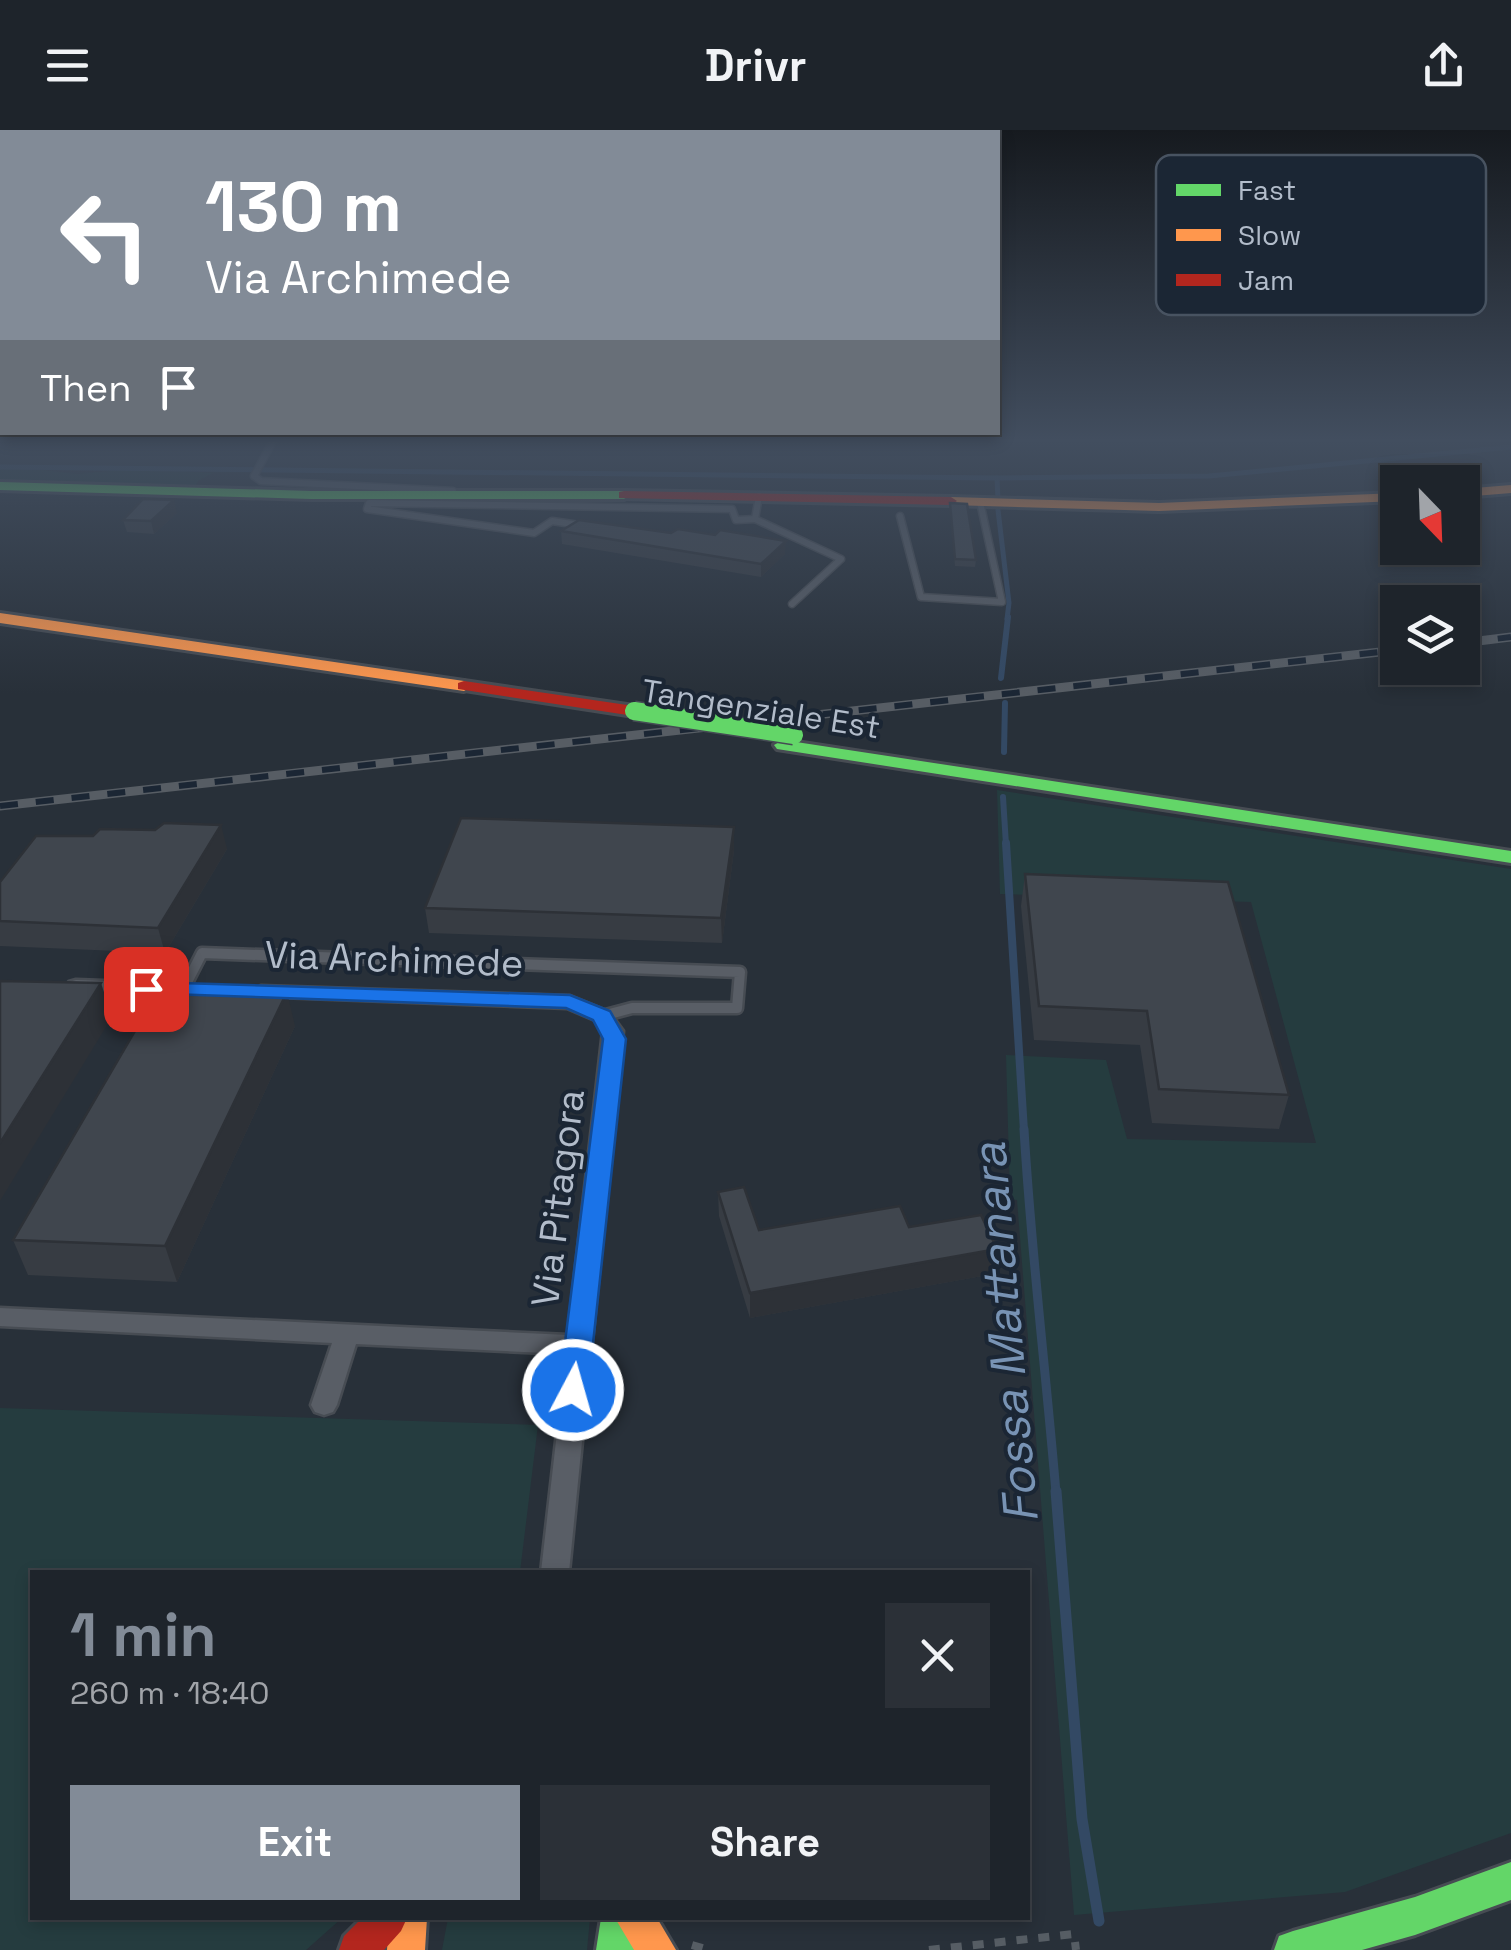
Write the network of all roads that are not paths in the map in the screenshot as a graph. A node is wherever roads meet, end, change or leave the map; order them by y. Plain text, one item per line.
1 (474, 524) edge
2 (548, 524) edge
3 (575, 524) edge
4 (783, 524) edge
5 (902, 524) edge
6 (985, 524) edge
7 (592, 526) edge
8 (792, 604) dead end
9 (0, 618) edge
10 (0, 628) edge
11 (632, 716) junction
12 (788, 740) junction
13 (1511, 842) edge
14 (1511, 857) edge
15 (55, 985) edge
16 (193, 990) joint
17 (243, 992) edge
18 (602, 1016) junction
19 (0, 1317) edge
20 (348, 1334) junction
21 (578, 1345) junction
22 (324, 1406) dead end
23 (555, 1570) edge
24 (1511, 1881) edge
25 (386, 1920) edge
26 (408, 1920) edge
27 (620, 1920) edge
28 (635, 1920) edge
29 (358, 1950) edge
30 (406, 1950) edge
31 (615, 1950) edge
32 (657, 1950) edge
33 (1293, 1950) edge

1 - 2 lane
3 - 7 lane
4 - 8 lane
5 - 6 lane
9 - 11 main road, Tangenziale Est
10 - 11 main road, Tangenziale Est
11 - 12 main road, Tangenziale Est
12 - 13 main road, Tangenziale Est
12 - 14 main road, Tangenziale Est
15 - 16 street
16 - 18 lane
17 - 18 street, Via Archimede
18 - 21 street, Via Pitagora
19 - 20 street
20 - 21 street
20 - 22 street
21 - 23 street, Via Pitagora
24 - 33 main road
25 - 29 main road
26 - 30 main road
27 - 31 main road
28 - 32 main road

